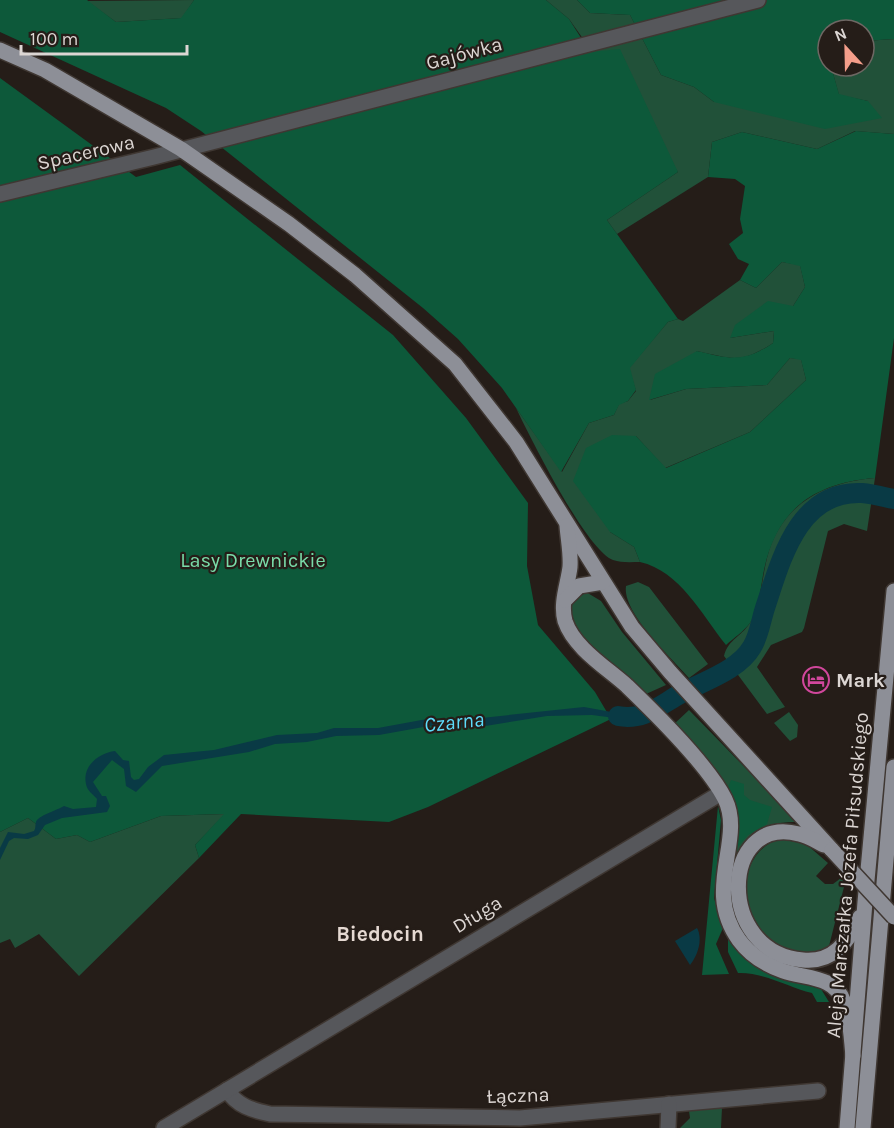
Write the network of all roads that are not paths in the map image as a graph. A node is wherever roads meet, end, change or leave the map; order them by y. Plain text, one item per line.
1 (758, 0) edge
2 (0, 50) edge
3 (181, 150) junction
4 (0, 194) edge
5 (567, 521) junction
6 (603, 582) junction
7 (894, 591) edge
8 (565, 600) junction
9 (894, 767) edge
10 (721, 793) junction
11 (832, 850) junction
12 (894, 867) edge
13 (865, 902) junction
14 (894, 917) edge
15 (880, 926) junction
16 (853, 1056) junction
17 (227, 1090) junction
18 (818, 1091) dead end
19 (669, 1104) junction
20 (164, 1128) edge
21 (668, 1128) edge
22 (847, 1128) edge
23 (863, 1128) edge

1 - 3 street, Gajówka
2 - 3 main road
3 - 4 street, Spacerowa
3 - 5 main road
5 - 6 main road
5 - 8 main road
6 - 8 main road
6 - 11 main road
7 - 13 main road, Aleja Marszałka Józefa Piłsudskiego
8 - 10 main road
9 - 15 main road, Aleja Marszałka Józefa Piłsudskiego
10 - 16 main road
10 - 17 street, Długa
11 - 13 main road
11 - 14 main road, bridge
12 - 15 main road
13 - 16 main road, Aleja Marszałka Józefa Piłsudskiego
15 - 23 main road, Aleja Marszałka Józefa Piłsudskiego
16 - 22 main road, Aleja Marszałka Józefa Piłsudskiego
17 - 19 street, Łączna
17 - 20 street, Długa
18 - 19 street, Łączna
19 - 21 street

